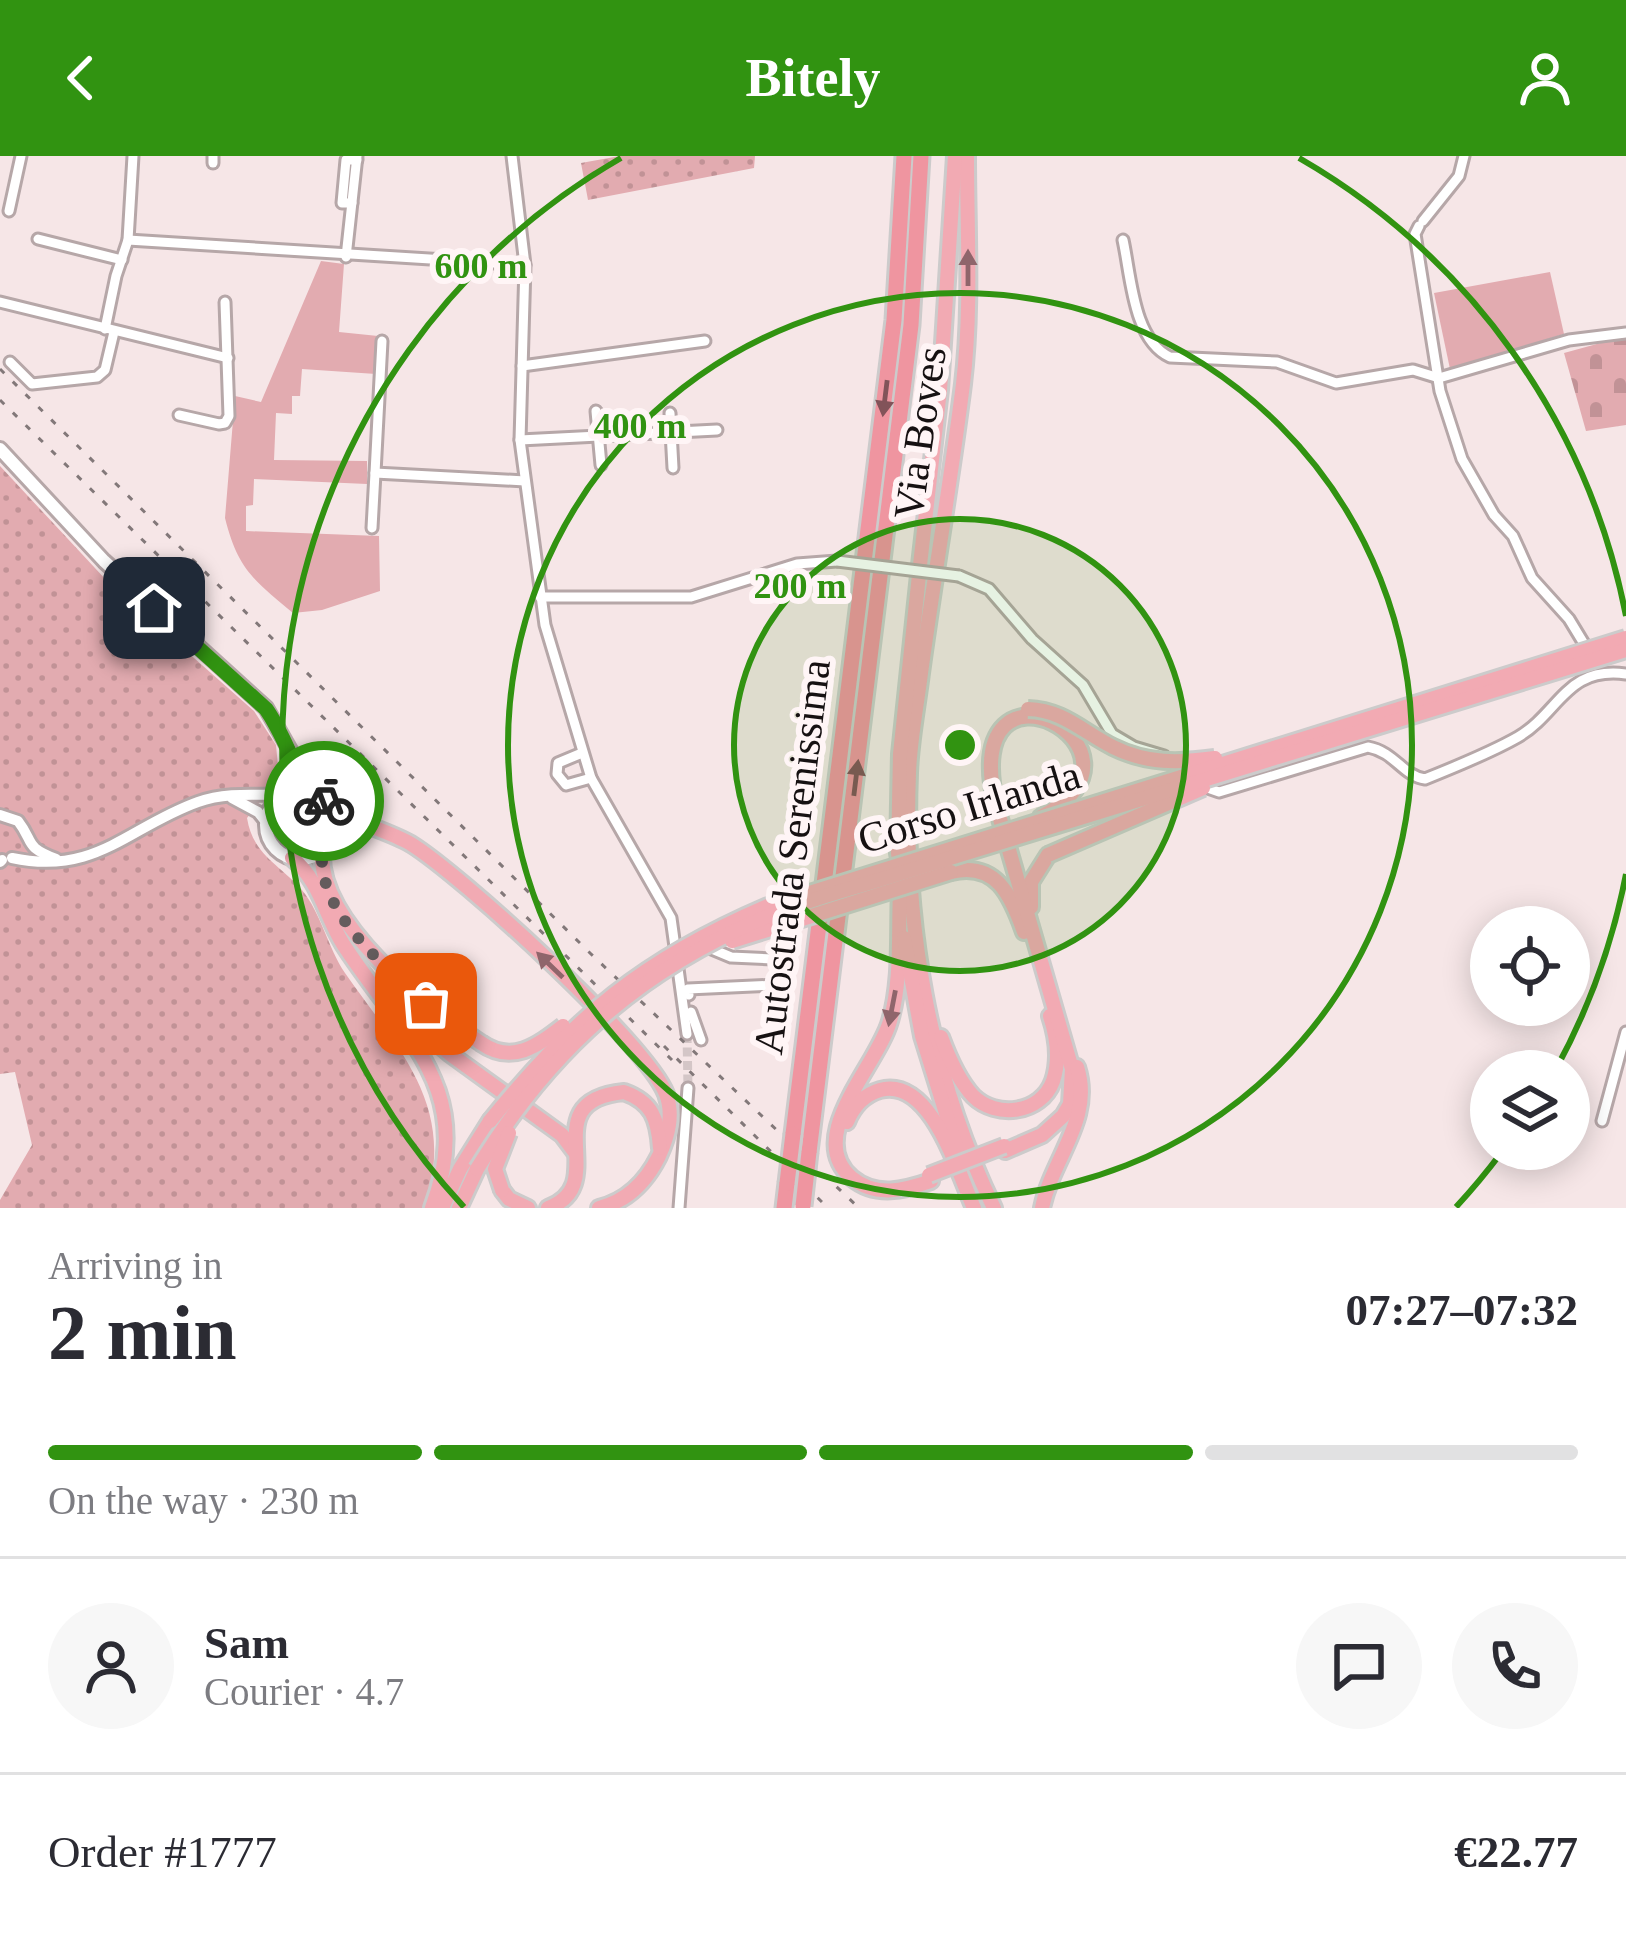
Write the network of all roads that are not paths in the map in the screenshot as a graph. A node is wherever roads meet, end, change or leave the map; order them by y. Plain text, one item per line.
1 (22, 156) edge
2 (133, 156) edge
3 (512, 156) edge
4 (904, 156) edge
5 (921, 156) edge
6 (955, 156) edge
7 (967, 156) edge
8 (1464, 156) edge
9 (357, 158) edge
10 (9, 211) dead end
11 (38, 239) dead end
12 (128, 240) junction
13 (1123, 240) dead end
14 (346, 257) junction
15 (122, 260) junction
16 (525, 266) junction
17 (0, 302) edge
18 (225, 302) dead end
19 (110, 330) junction
20 (1626, 333) edge
21 (382, 340) dead end
22 (705, 341) dead end
23 (228, 358) junction
24 (10, 362) dead end
25 (522, 366) junction
26 (1439, 378) junction
27 (596, 410) dead end
28 (670, 413) dead end
29 (178, 415) dead end
30 (717, 430) dead end
31 (671, 432) junction
32 (599, 436) junction
33 (520, 440) junction
34 (0, 449) edge
35 (601, 465) dead end
36 (673, 468) dead end
37 (374, 473) junction
38 (525, 481) junction
39 (372, 528) dead end
40 (540, 597) junction
41 (1626, 638) edge
42 (1626, 650) edge
43 (1599, 673) junction
44 (1626, 674) edge
45 (1029, 713) junction
46 (288, 746) junction
47 (1262, 751) junction
48 (583, 753) junction
49 (1287, 754) junction
50 (591, 778) junction
51 (285, 794) junction
52 (315, 794) junction
53 (223, 796) junction
54 (328, 806) junction
55 (0, 815) edge
56 (266, 822) junction
57 (1031, 822) junction
58 (371, 827) junction
59 (26, 840) junction
60 (327, 845) junction
61 (898, 854) dead end
62 (292, 858) junction
63 (3, 860) edge
64 (59, 860) junction
65 (914, 916) junction
66 (674, 957) junction
67 (1038, 961) junction
68 (373, 985) junction
69 (607, 996) junction
70 (1054, 1028) junction
71 (1626, 1032) edge
72 (687, 1034) tunnel mouth
73 (701, 1040) tunnel mouth
74 (1067, 1040) junction
75 (558, 1060) junction
76 (688, 1088) tunnel mouth
77 (1603, 1121) dead end
78 (1005, 1148) junction
79 (574, 1151) junction
80 (660, 1153) junction
81 (930, 1178) junction
82 (803, 1207) edge
83 (432, 1208) edge
84 (442, 1208) edge
85 (458, 1208) edge
86 (528, 1208) edge
87 (548, 1208) edge
88 (599, 1208) edge
89 (679, 1208) edge
90 (784, 1208) edge
91 (978, 1208) edge
92 (994, 1208) edge
93 (1042, 1208) edge

1 - 10 street
2 - 12 street
3 - 16 street
4 -> 90 highway, Autostrada Serenissima, bridge
82 -> 5 highway, Autostrada Serenissima, bridge
6 - 61 highway, Via Boves
65 -> 7 highway, Via Boves
8 - 26 street
9 - 14 street
11 - 15 street
12 - 14 street
12 - 15 street
13 - 26 street
14 - 16 street
15 - 19 street
16 - 25 street
17 - 19 street
18 - 23 street
19 - 23 street
19 - 24 street
20 - 26 street
21 - 37 street
22 - 25 street
23 - 29 street
25 - 33 street
26 - 43 street
27 - 32 street
28 - 31 street
30 - 31 street
31 - 32 street
31 - 36 street
32 - 33 street
32 - 35 street
33 - 38 street
34 - 46 main road
37 - 38 street
37 - 39 street
38 - 40 street
40 - 43 street, bridge
40 - 48 street
41 - 47 highway, Corso Irlanda, bridge
42 - 49 highway, Corso Irlanda, bridge
43 - 44 street
45 - 47 highway, bridge
45 - 57 highway, bridge
45 - 67 highway
46 - 51 main road
46 - 52 main road
47 - 57 highway, Corso Irlanda, bridge
48 - 50 street
48 - 50 street
49 - 66 highway, Corso Irlanda, bridge
49 - 67 highway, bridge
50 - 66 street
51 - 52 main road
51 - 53 street
51 - 56 main road
52 - 54 main road
53 - 56 street
53 - 64 street
54 - 58 highway
54 - 60 main road
55 - 59 street
56 - 62 main road
57 - 69 highway, Corso Irlanda, bridge
58 - 60 highway
80 -> 58 highway
59 - 63 street
59 - 64 street
60 - 62 main road
60 - 69 highway, bridge
62 - 68 highway
63 - 64 street
65 - 70 highway
65 - 92 highway, Via Boves
66 - 67 highway, bridge
66 - 72 street
66 - 73 street
66 - 75 highway, Corso Irlanda, bridge
67 - 70 highway
67 - 74 highway
68 - 79 highway
68 - 83 highway
69 - 84 highway, Corso Irlanda, bridge
70 - 78 highway
71 - 77 street
74 - 78 highway
74 - 93 highway
75 - 85 highway, Corso Irlanda, bridge
75 - 86 highway, bridge
76 - 89 street
78 - 81 highway, bridge
79 - 80 highway
79 - 87 highway
80 - 88 highway
81 - 91 highway
91 -> 81 highway

